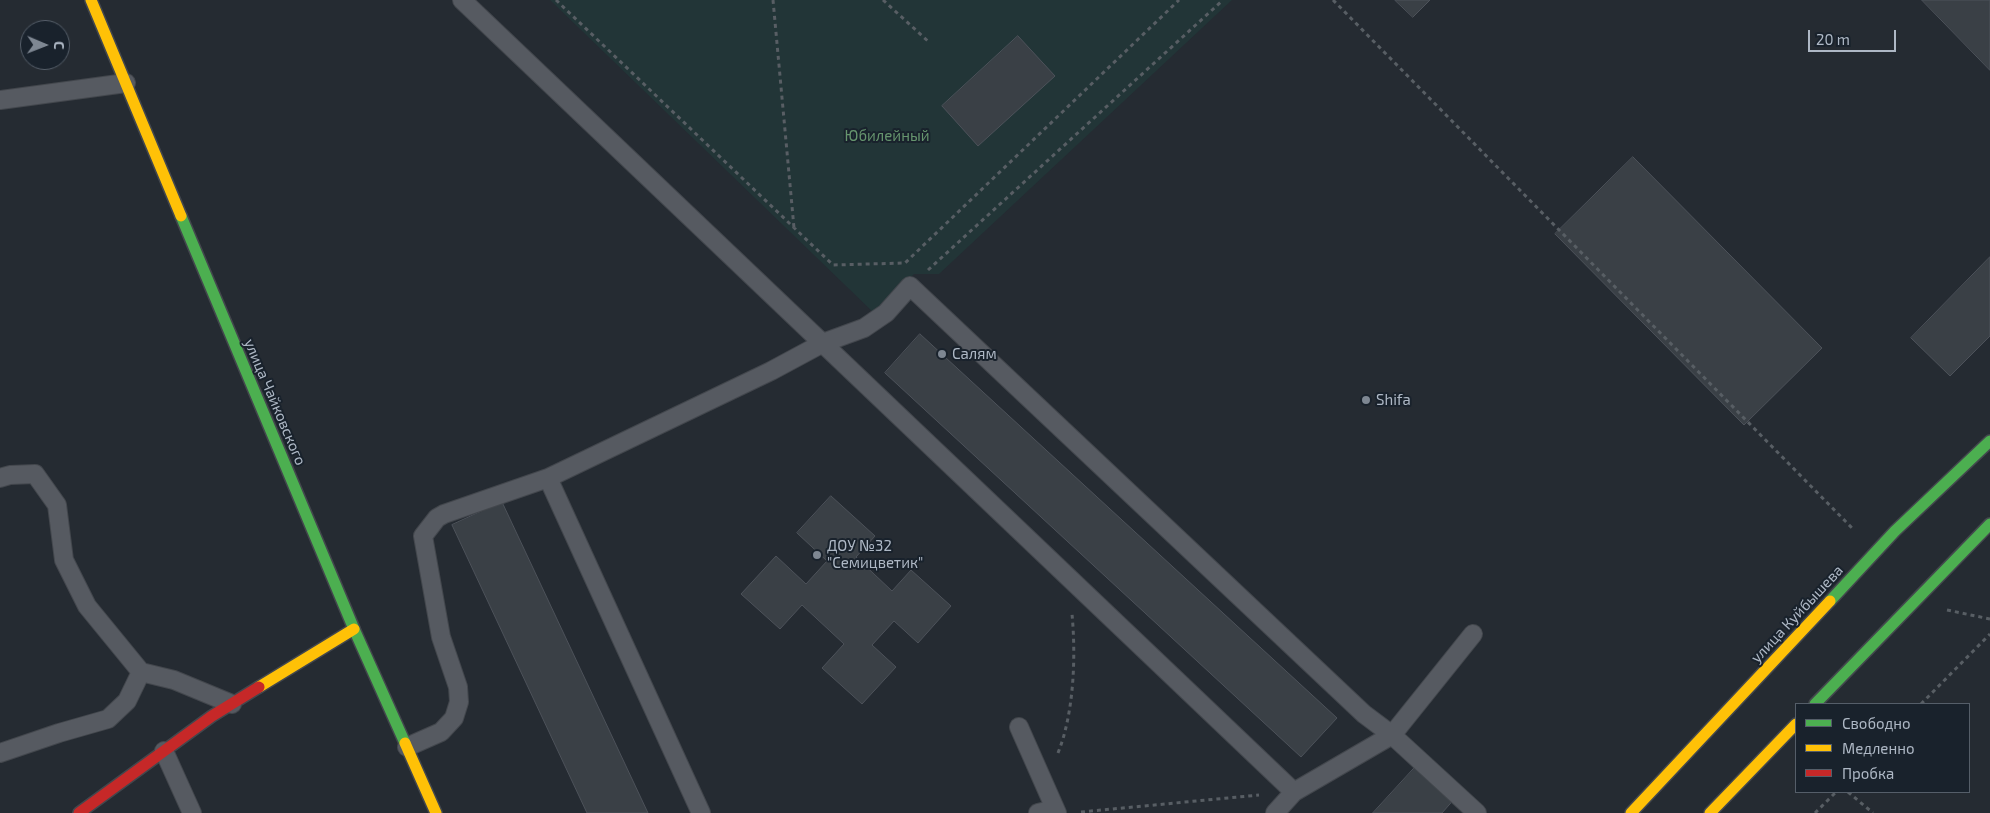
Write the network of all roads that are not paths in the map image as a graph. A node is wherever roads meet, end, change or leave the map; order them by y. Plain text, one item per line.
1 (91, 0) edge
2 (462, 0) edge
3 (126, 83) junction
4 (0, 100) edge
5 (824, 343) junction
6 (1990, 442) edge
7 (0, 478) edge
8 (548, 478) junction
9 (1990, 524) edge
10 (354, 629) junction
11 (1473, 634) dead end
12 (141, 672) junction
13 (1817, 703) edge
14 (232, 704) junction
15 (1795, 725) edge
16 (1020, 727) dead end
17 (1392, 735) junction
18 (407, 747) junction
19 (164, 751) junction
20 (0, 753) edge
21 (1294, 792) junction
22 (1056, 812) edge
23 (79, 813) edge
24 (192, 813) edge
25 (436, 813) edge
26 (701, 813) edge
27 (1274, 813) edge
28 (1477, 813) edge
29 (1631, 813) edge
30 (1710, 813) edge

1 - 3 main road, улица Чайковского
2 - 5 lane
3 - 4 lane
3 - 10 main road, улица Чайковского
5 - 8 lane
5 - 17 lane
5 - 21 lane
6 - 29 main road, улица Куйбышева
7 - 12 lane
8 - 18 lane
8 - 26 lane
9 - 13 main road
10 - 14 main road
10 - 18 main road, улица Чайковского
11 - 17 lane
12 - 14 lane
12 - 20 lane
14 - 19 main road
15 - 30 main road
16 - 22 lane
17 - 21 lane
17 - 28 lane
18 - 25 main road, улица Чайковского
19 - 23 main road
19 - 24 lane
21 - 27 lane

